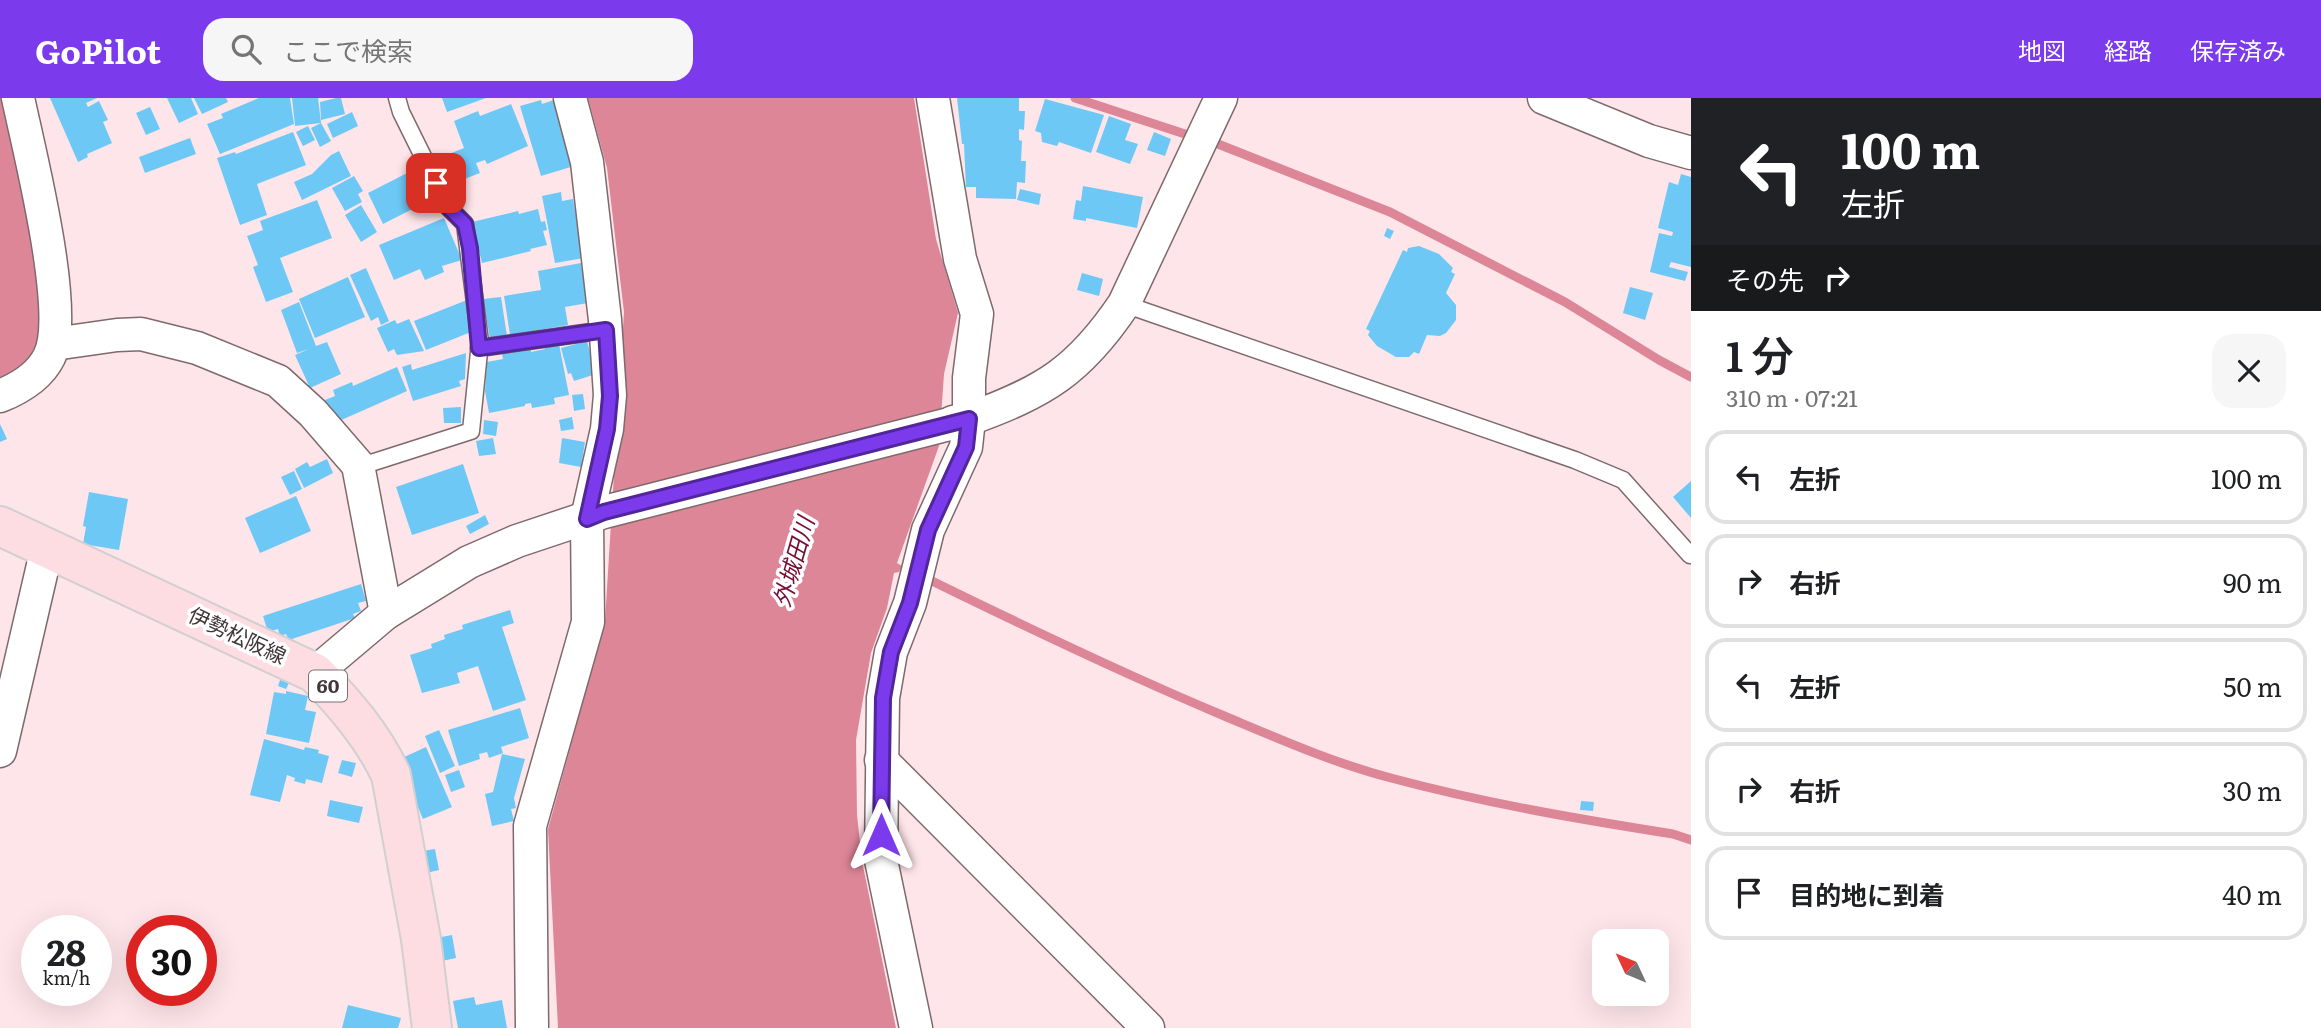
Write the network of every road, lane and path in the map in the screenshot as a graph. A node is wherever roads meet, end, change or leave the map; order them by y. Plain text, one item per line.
1 (18, 98) edge
2 (397, 98) edge
3 (570, 98) edge
4 (933, 98) edge
5 (1221, 98) edge
6 (1544, 98) edge
7 (1691, 153) edge
8 (1124, 304) junction
9 (606, 330) junction
10 (54, 344) junction
11 (479, 348) junction
12 (0, 396) edge
13 (961, 421) junction
14 (359, 465) junction
15 (596, 515) junction
16 (0, 526) edge
17 (47, 548) junction
18 (1690, 555) edge
19 (386, 613) junction
20 (315, 673) junction
21 (0, 751) edge
22 (881, 760) junction
23 (432, 1028) edge
24 (531, 1028) edge
25 (916, 1028) edge
26 (1148, 1028) edge

1 - 10 street
2 - 11 lane
3 - 9 street
4 - 13 street
5 - 8 street
6 - 7 street
8 - 13 street
8 - 18 lane
9 - 11 lane
9 - 15 street
10 - 12 street
10 - 14 street
11 - 14 lane
13 - 15 street
13 - 22 street
14 - 19 street
15 - 19 street
15 - 24 street
16 - 17 main road, 伊勢松阪線 / 60
17 - 20 main road, 伊勢松阪線 / 60
17 - 21 street
19 - 20 street
20 - 23 main road, 伊勢松阪線 / 60
22 - 25 street
22 - 26 street

